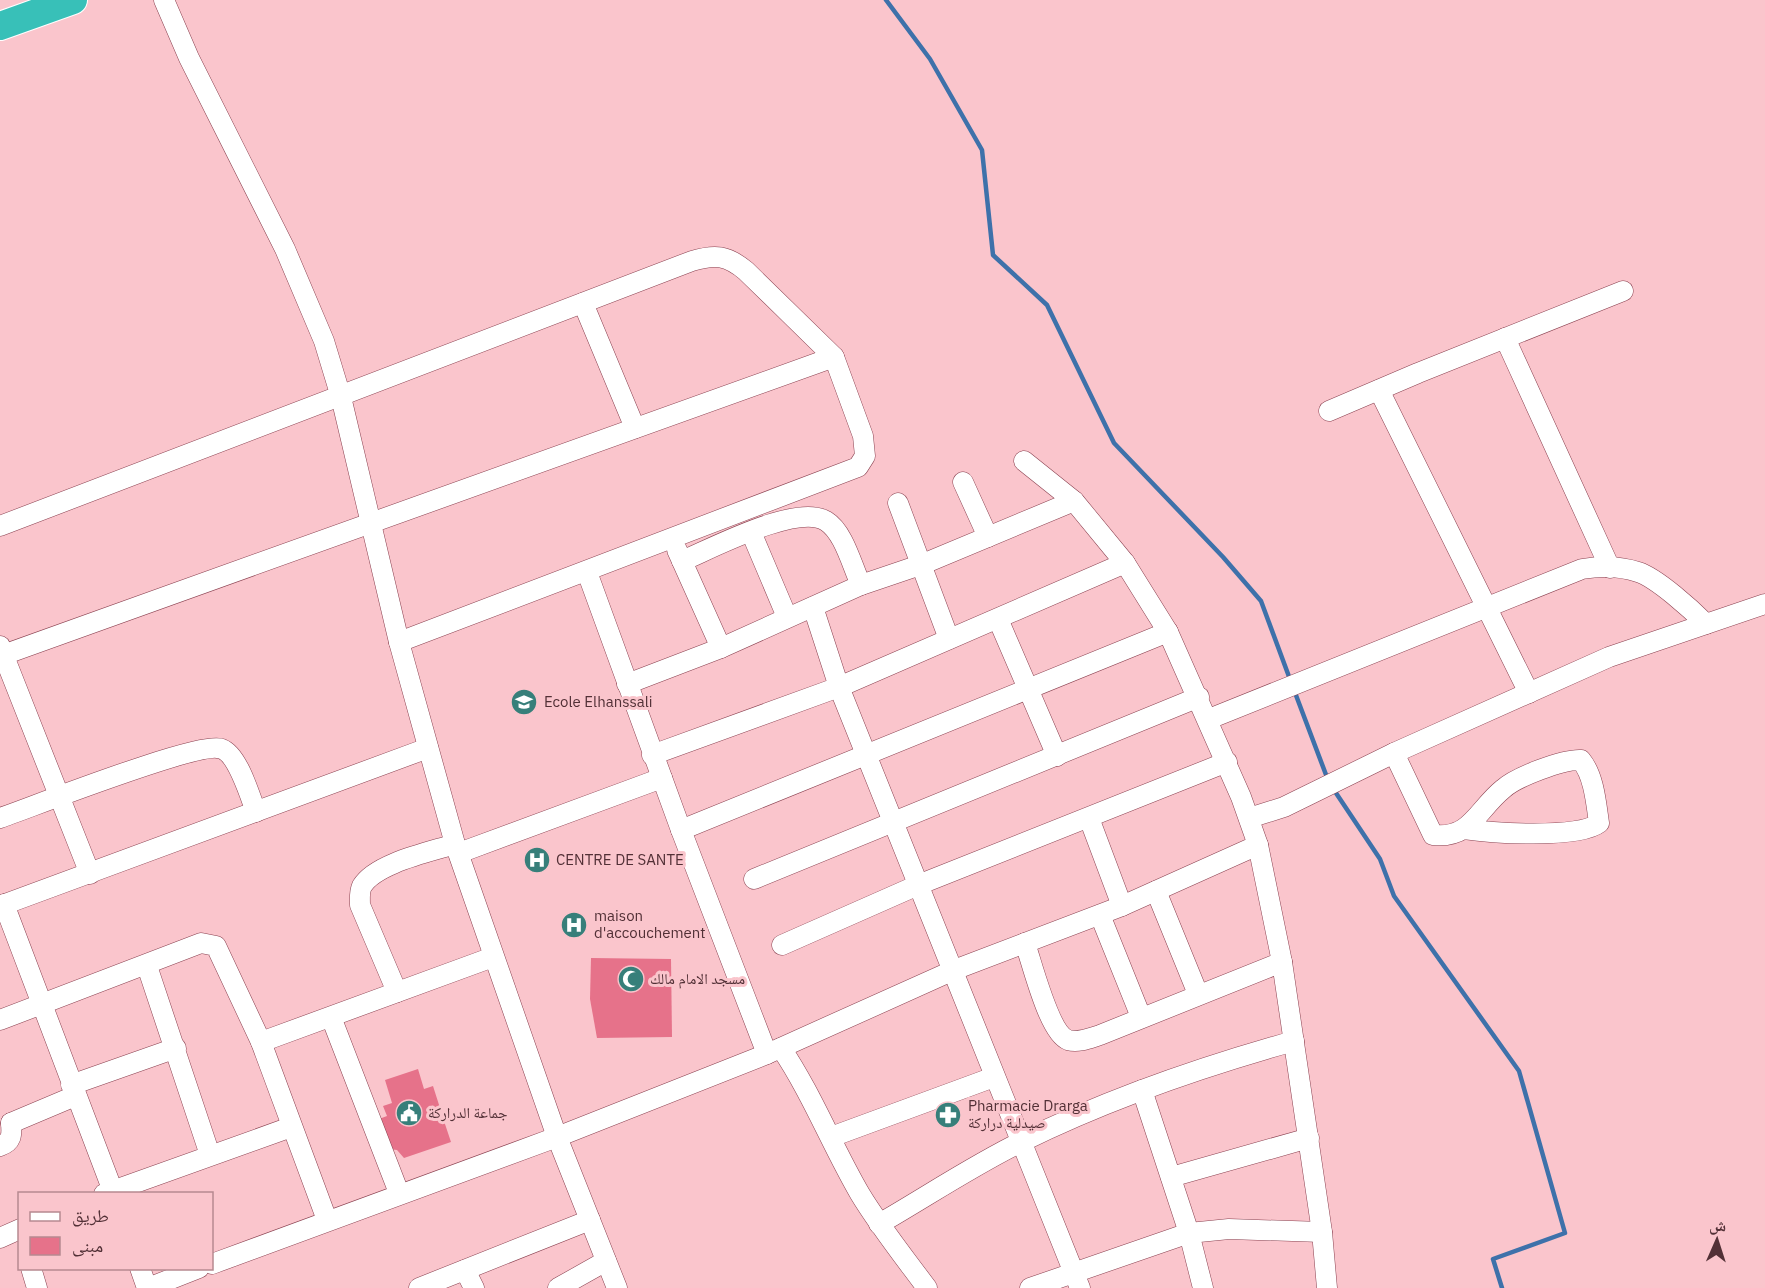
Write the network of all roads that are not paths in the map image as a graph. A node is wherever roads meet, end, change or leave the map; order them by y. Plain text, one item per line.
1 (73, 0) edge
2 (164, 0) edge
3 (0, 26) edge
4 (1623, 291) dead end
5 (583, 303) junction
6 (1505, 338) junction
7 (834, 357) junction
8 (1379, 390) junction
9 (341, 397) junction
10 (1329, 411) dead end
11 (635, 428) junction
12 (1024, 461) dead end
13 (963, 482) dead end
14 (1074, 501) junction
15 (898, 503) dead end
16 (372, 522) junction
17 (0, 526) edge
18 (751, 532) junction
19 (988, 537) junction
20 (672, 540) junction
21 (682, 561) junction
22 (1125, 563) junction
23 (923, 564) junction
24 (1610, 568) junction
25 (587, 572) junction
26 (861, 585) junction
27 (1765, 604) edge
28 (813, 607) junction
29 (1485, 608) junction
30 (787, 617) junction
31 (998, 619) junction
32 (1706, 624) junction
33 (1168, 632) junction
34 (950, 639) junction
35 (399, 642) junction
36 (721, 648) junction
37 (1, 652) edge
38 (627, 684) junction
39 (839, 687) junction
40 (1028, 690) junction
41 (1529, 693) junction
42 (1199, 697) junction
43 (1209, 719) junction
44 (428, 748) junction
45 (1394, 753) junction
46 (652, 754) junction
47 (867, 754) junction
48 (1057, 756) junction
49 (1227, 762) junction
50 (662, 778) junction
51 (59, 798) junction
52 (256, 812) junction
53 (0, 818) edge
54 (1089, 818) junction
55 (1249, 818) junction
56 (894, 822) junction
57 (1464, 829) junction
58 (681, 830) junction
59 (1258, 845) junction
60 (457, 848) junction
61 (90, 874) junction
62 (754, 879) dead end
63 (918, 885) junction
64 (1156, 891) junction
65 (2, 905) edge
66 (1122, 906) junction
67 (1100, 915) junction
68 (1024, 943) junction
69 (782, 945) dead end
70 (493, 957) junction
71 (1282, 962) junction
72 (147, 966) junction
73 (954, 970) junction
74 (397, 992) junction
75 (1198, 994) junction
76 (42, 1004) junction
77 (331, 1017) junction
78 (1141, 1017) junction
79 (0, 1020) edge
80 (1294, 1041) junction
81 (261, 1042) junction
82 (176, 1048) junction
83 (774, 1051) junction
84 (994, 1077) junction
85 (1142, 1090) junction
86 (73, 1091) junction
87 (6, 1121) edge
88 (291, 1127) junction
89 (557, 1137) junction
90 (831, 1137) junction
91 (1309, 1138) junction
92 (1021, 1142) junction
93 (0, 1146) edge
94 (210, 1155) junction
95 (1171, 1177) junction
96 (110, 1192) edge
97 (399, 1193) junction
98 (327, 1220) junction
99 (590, 1220) junction
100 (879, 1224) junction
101 (18, 1230) edge
102 (1322, 1232) junction
103 (1189, 1233) junction
104 (0, 1238) edge
105 (606, 1261) junction
106 (213, 1264) edge
107 (31, 1270) edge
108 (140, 1270) edge
109 (197, 1270) edge
110 (465, 1270) junction
111 (1077, 1280) edge
112 (37, 1288) edge
113 (148, 1288) edge
114 (419, 1288) edge
115 (474, 1288) edge
116 (558, 1288) edge
117 (617, 1288) edge
118 (927, 1288) edge
119 (1030, 1288) edge
120 (1203, 1288) edge
121 (1327, 1288) edge

1 - 3 highway
2 - 9 street
4 - 6 street
5 - 7 street
5 - 9 street
5 - 11 street
6 - 8 street
6 - 24 street
7 - 11 street
7 - 20 street
8 - 10 street
8 - 29 street
9 - 16 street
9 - 17 street
11 - 16 street
12 - 14 street
13 - 19 street
14 - 19 street
14 - 22 street
15 - 23 street
16 - 35 street
16 - 37 street
18 - 21 street
18 - 26 street
18 - 30 street
19 - 23 street
20 - 21 street
20 - 25 street
21 - 36 street
22 - 31 street
22 - 33 street
23 - 26 street
23 - 34 street
24 - 29 street
24 - 32 street
25 - 35 street
25 - 38 street
26 - 28 street
27 - 32 street
28 - 30 street
28 - 39 street
29 - 41 street
29 - 43 street
30 - 36 street
31 - 34 street
31 - 40 street
32 - 41 street
33 - 40 street
33 - 42 street
34 - 39 street
35 - 44 street
36 - 38 street
37 - 51 street
38 - 46 street
39 - 46 street
39 - 47 street
40 - 47 street
40 - 48 street
41 - 45 street
42 - 43 street
42 - 48 street
43 - 49 street
44 - 52 street
44 - 60 street
45 - 55 street
45 - 57 street
46 - 50 street
47 - 56 street
47 - 58 street
48 - 56 street
49 - 54 street
49 - 55 street
50 - 58 street
50 - 60 street
51 - 52 street
51 - 53 street
51 - 61 street
52 - 61 street
54 - 63 street
54 - 66 street
55 - 59 street
56 - 62 street
56 - 63 street
57 - 57 street
58 - 83 street
59 - 64 street
59 - 71 street
60 - 70 street
60 - 74 street
61 - 65 street
63 - 69 street
63 - 73 street
64 - 66 street
64 - 75 street
65 - 76 street
66 - 67 street
67 - 68 street
67 - 78 street
68 - 73 street
68 - 78 street
70 - 74 street
70 - 89 street
71 - 75 street
71 - 80 street
72 - 76 street
72 - 81 street
72 - 82 street
73 - 83 street
73 - 84 street
74 - 77 street
75 - 78 street
76 - 79 street
76 - 86 street
77 - 81 street
77 - 97 street
80 - 85 street
80 - 91 street
81 - 88 street
82 - 86 street
82 - 94 street
83 - 89 street
83 - 90 street
84 - 90 street
84 - 92 street
85 - 92 street
85 - 95 street
86 - 87 street
86 - 96 street
87 - 93 street
88 - 94 street
88 - 98 street
89 - 97 street
89 - 99 street
90 - 100 street
91 - 95 street
91 - 102 street
92 - 100 street
92 - 111 street
94 - 96 street
95 - 103 street
97 - 98 street
98 - 106 street
99 - 105 street
99 - 110 street
100 - 118 street
101 - 104 street
102 - 103 street
102 - 121 street
103 - 111 street
103 - 120 street
105 - 116 street
105 - 117 street
107 - 112 street
108 - 113 street
109 - 113 street
110 - 114 street
110 - 115 street
111 - 119 street

